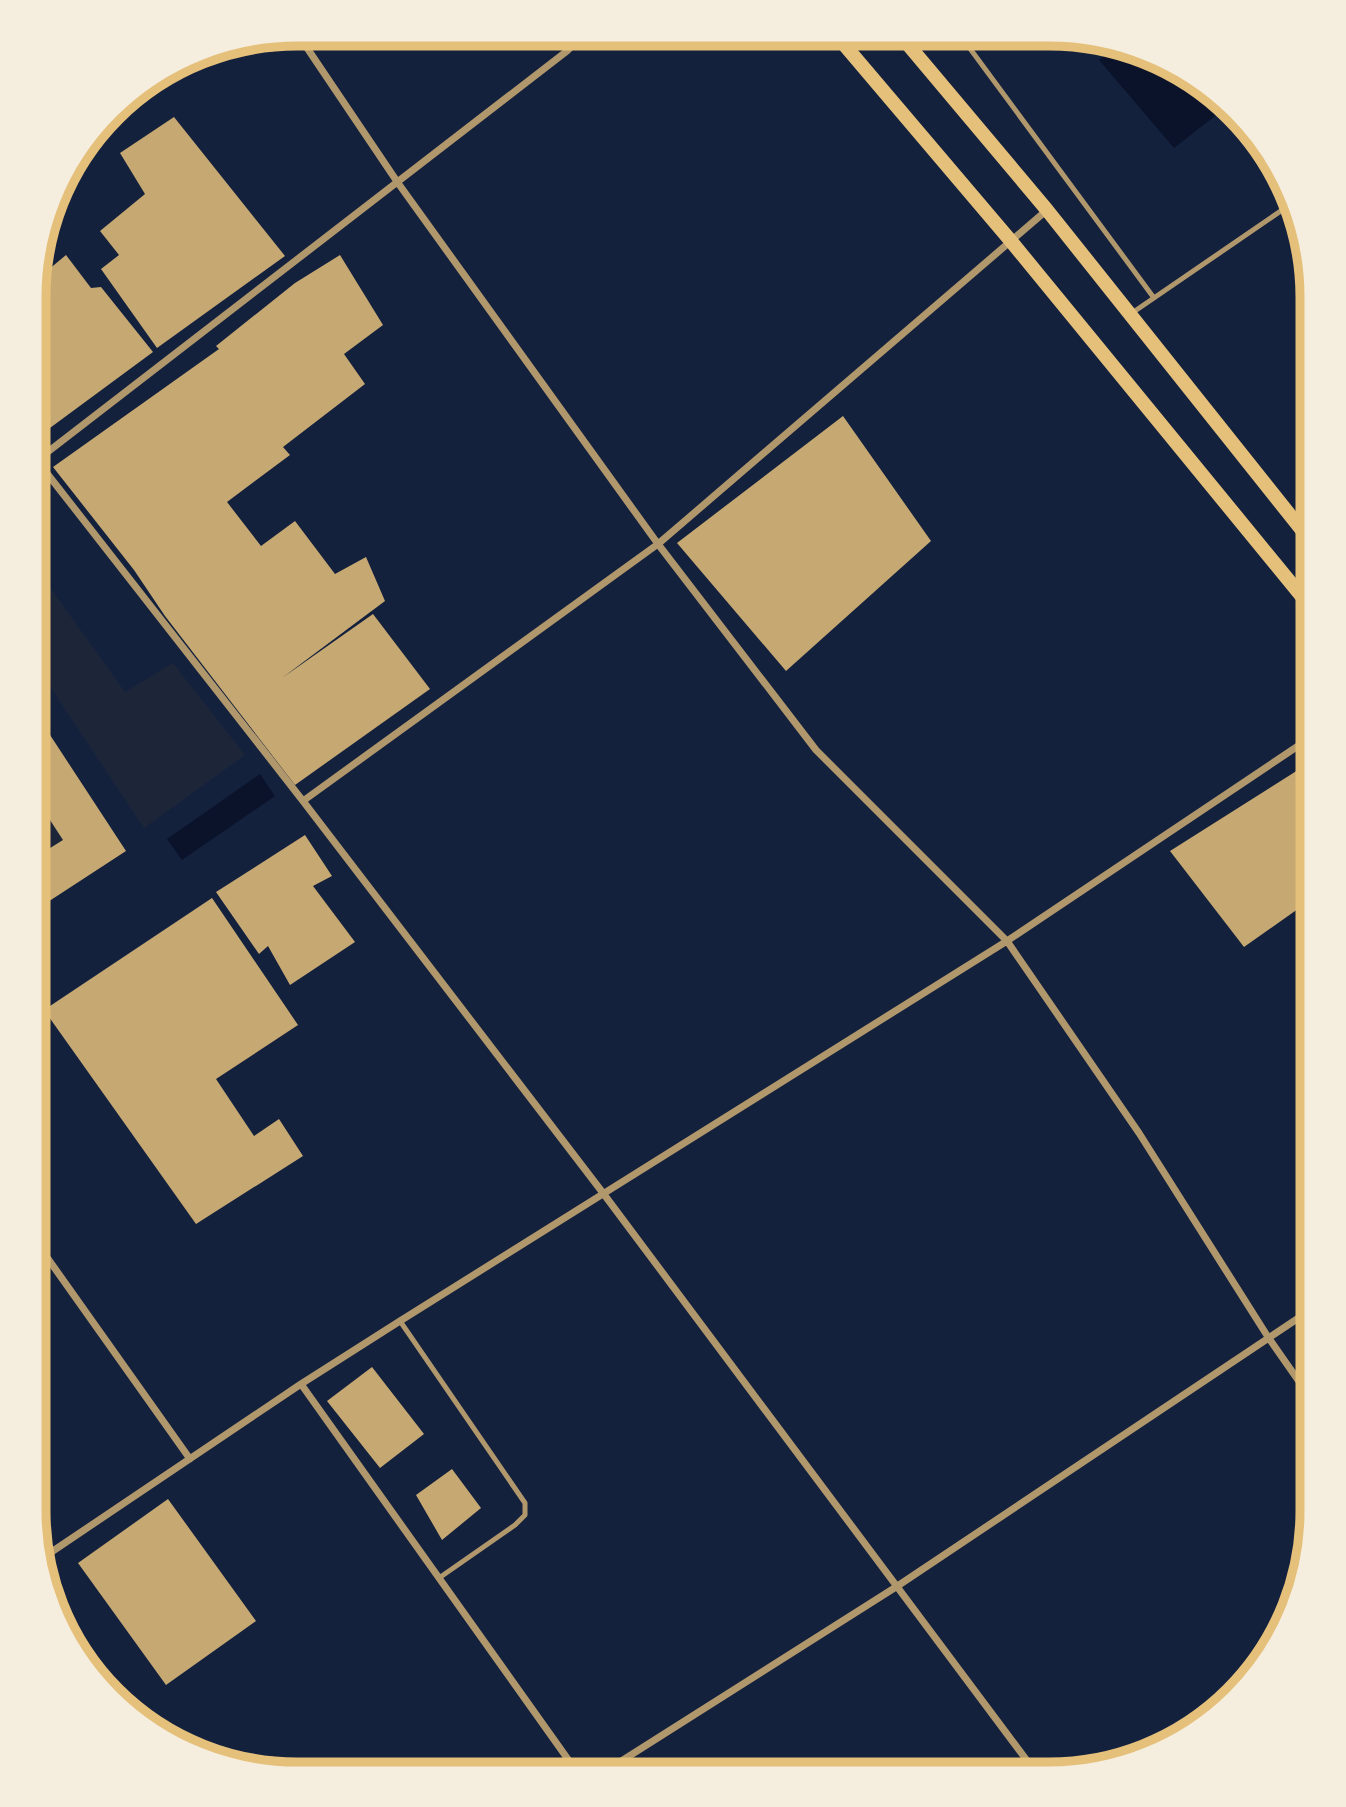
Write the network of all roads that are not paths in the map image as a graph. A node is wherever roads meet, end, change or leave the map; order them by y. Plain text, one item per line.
1 (306, 46) edge
2 (571, 46) edge
3 (845, 46) edge
4 (909, 46) edge
5 (968, 46) edge
6 (398, 183) junction
7 (1284, 209) edge
8 (1047, 210) junction
9 (1010, 240) junction
10 (1154, 298) junction
11 (1130, 314) junction
12 (46, 451) edge
13 (46, 472) edge
14 (1300, 528) edge
15 (658, 544) junction
16 (1300, 594) edge
17 (1300, 744) edge
18 (303, 801) junction
19 (1007, 941) junction
20 (603, 1193) junction
21 (46, 1256) edge
22 (1300, 1317) edge
23 (400, 1321) junction
24 (1268, 1337) junction
25 (1300, 1383) edge
26 (301, 1384) junction
27 (190, 1459) junction
28 (49, 1553) edge
29 (439, 1578) junction
30 (896, 1587) junction
31 (570, 1762) edge
32 (621, 1762) edge
33 (1028, 1762) edge

1 - 6 street
2 - 6 street
3 - 9 main road
4 - 8 main road
5 - 10 lane
6 - 12 street
6 - 15 street
7 - 10 lane
8 - 9 street
8 - 11 main road
9 - 15 street
9 - 16 main road
10 - 11 lane
11 - 14 main road
13 - 18 street
15 - 18 street
15 - 19 street
17 - 19 street
18 - 20 street
19 - 20 street
19 - 24 street
20 - 23 street
20 - 30 street
21 - 27 street
22 - 24 street
23 - 26 street
23 - 29 lane
24 - 25 street
24 - 30 street
26 - 27 street
26 - 29 street
27 - 28 street
29 - 31 street
30 - 32 street
30 - 33 street

